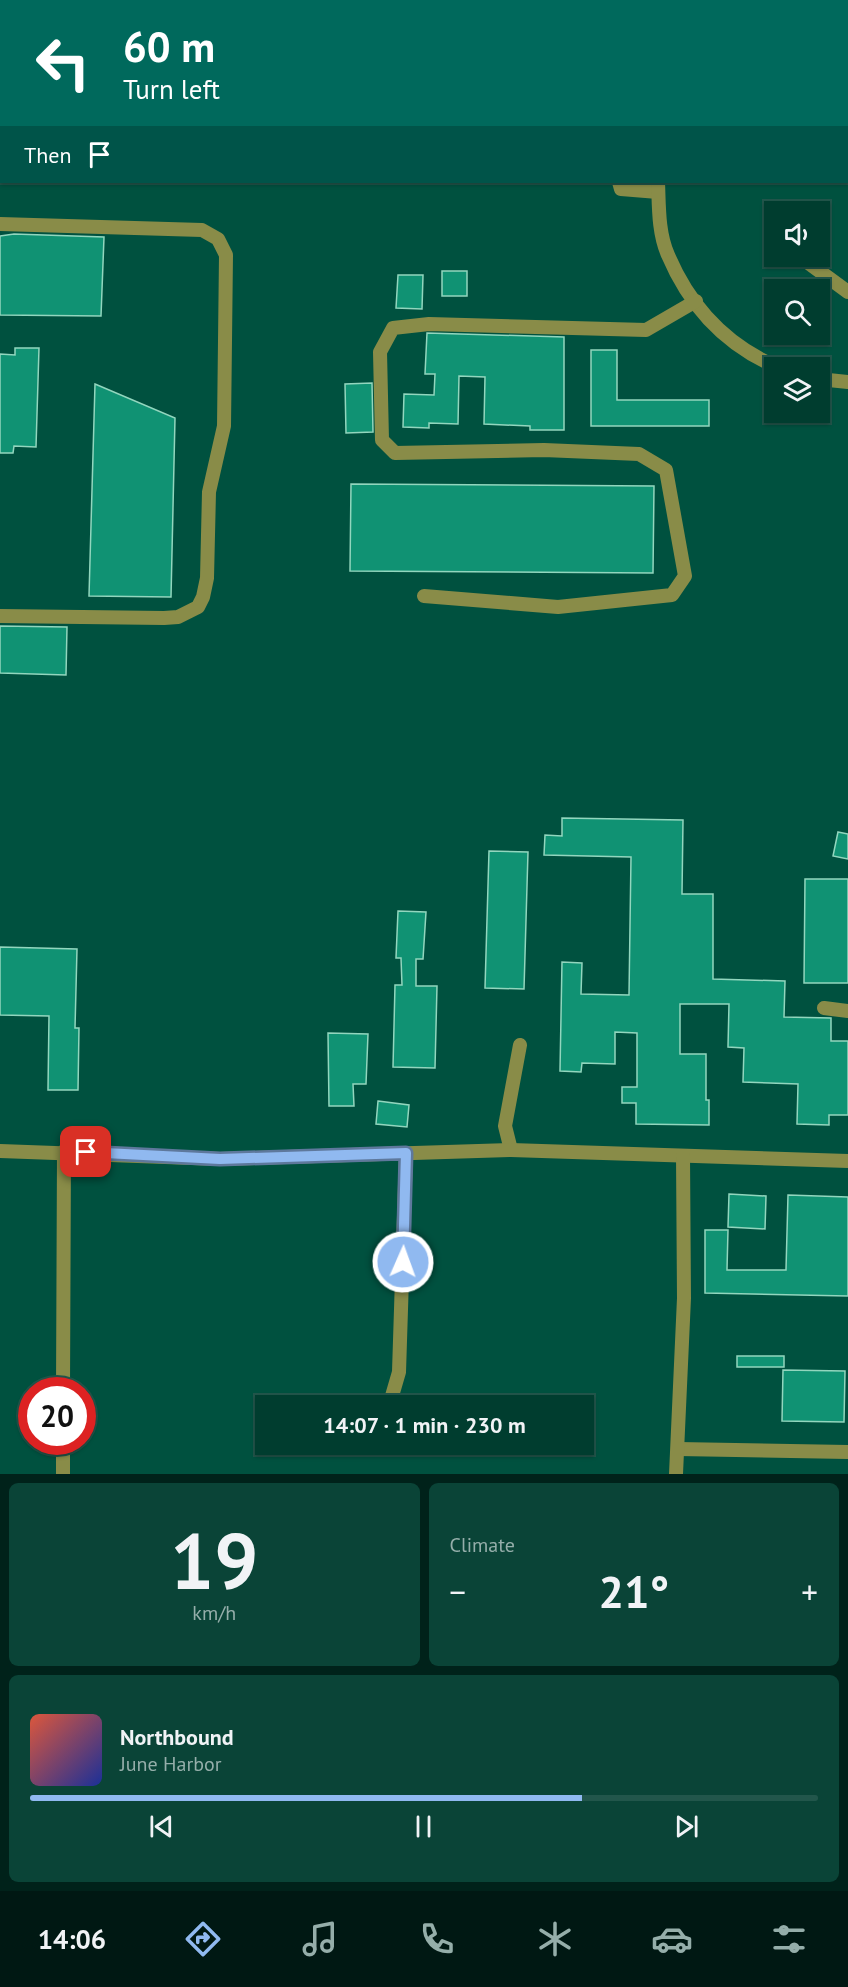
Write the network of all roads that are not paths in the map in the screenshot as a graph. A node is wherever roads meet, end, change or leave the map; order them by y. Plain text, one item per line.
1 (619, 183) edge
2 (658, 187) edge
3 (0, 224) edge
4 (814, 267) edge
5 (848, 292) edge
6 (696, 301) junction
7 (764, 361) edge
8 (830, 380) edge
9 (848, 382) edge
10 (424, 596) dead end
11 (0, 616) edge
12 (824, 1008) dead end
13 (848, 1011) edge
14 (520, 1044) dead end
15 (511, 1150) junction
16 (0, 1151) edge
17 (64, 1151) junction
18 (406, 1153) junction
19 (683, 1156) junction
20 (848, 1161) edge
21 (63, 1377) edge
22 (392, 1395) edge
23 (678, 1449) junction
24 (848, 1452) edge
25 (63, 1455) edge
26 (63, 1474) edge
27 (675, 1474) edge

1 - 2 street
2 - 6 street
3 - 11 street
4 - 5 street
6 - 7 street
6 - 10 street
8 - 9 street
12 - 13 street
14 - 15 street
15 - 18 street
15 - 19 street
16 - 17 street
17 - 18 street
17 - 21 street
18 - 22 street
19 - 20 street
19 - 23 street
23 - 24 street
23 - 27 street
25 - 26 street

